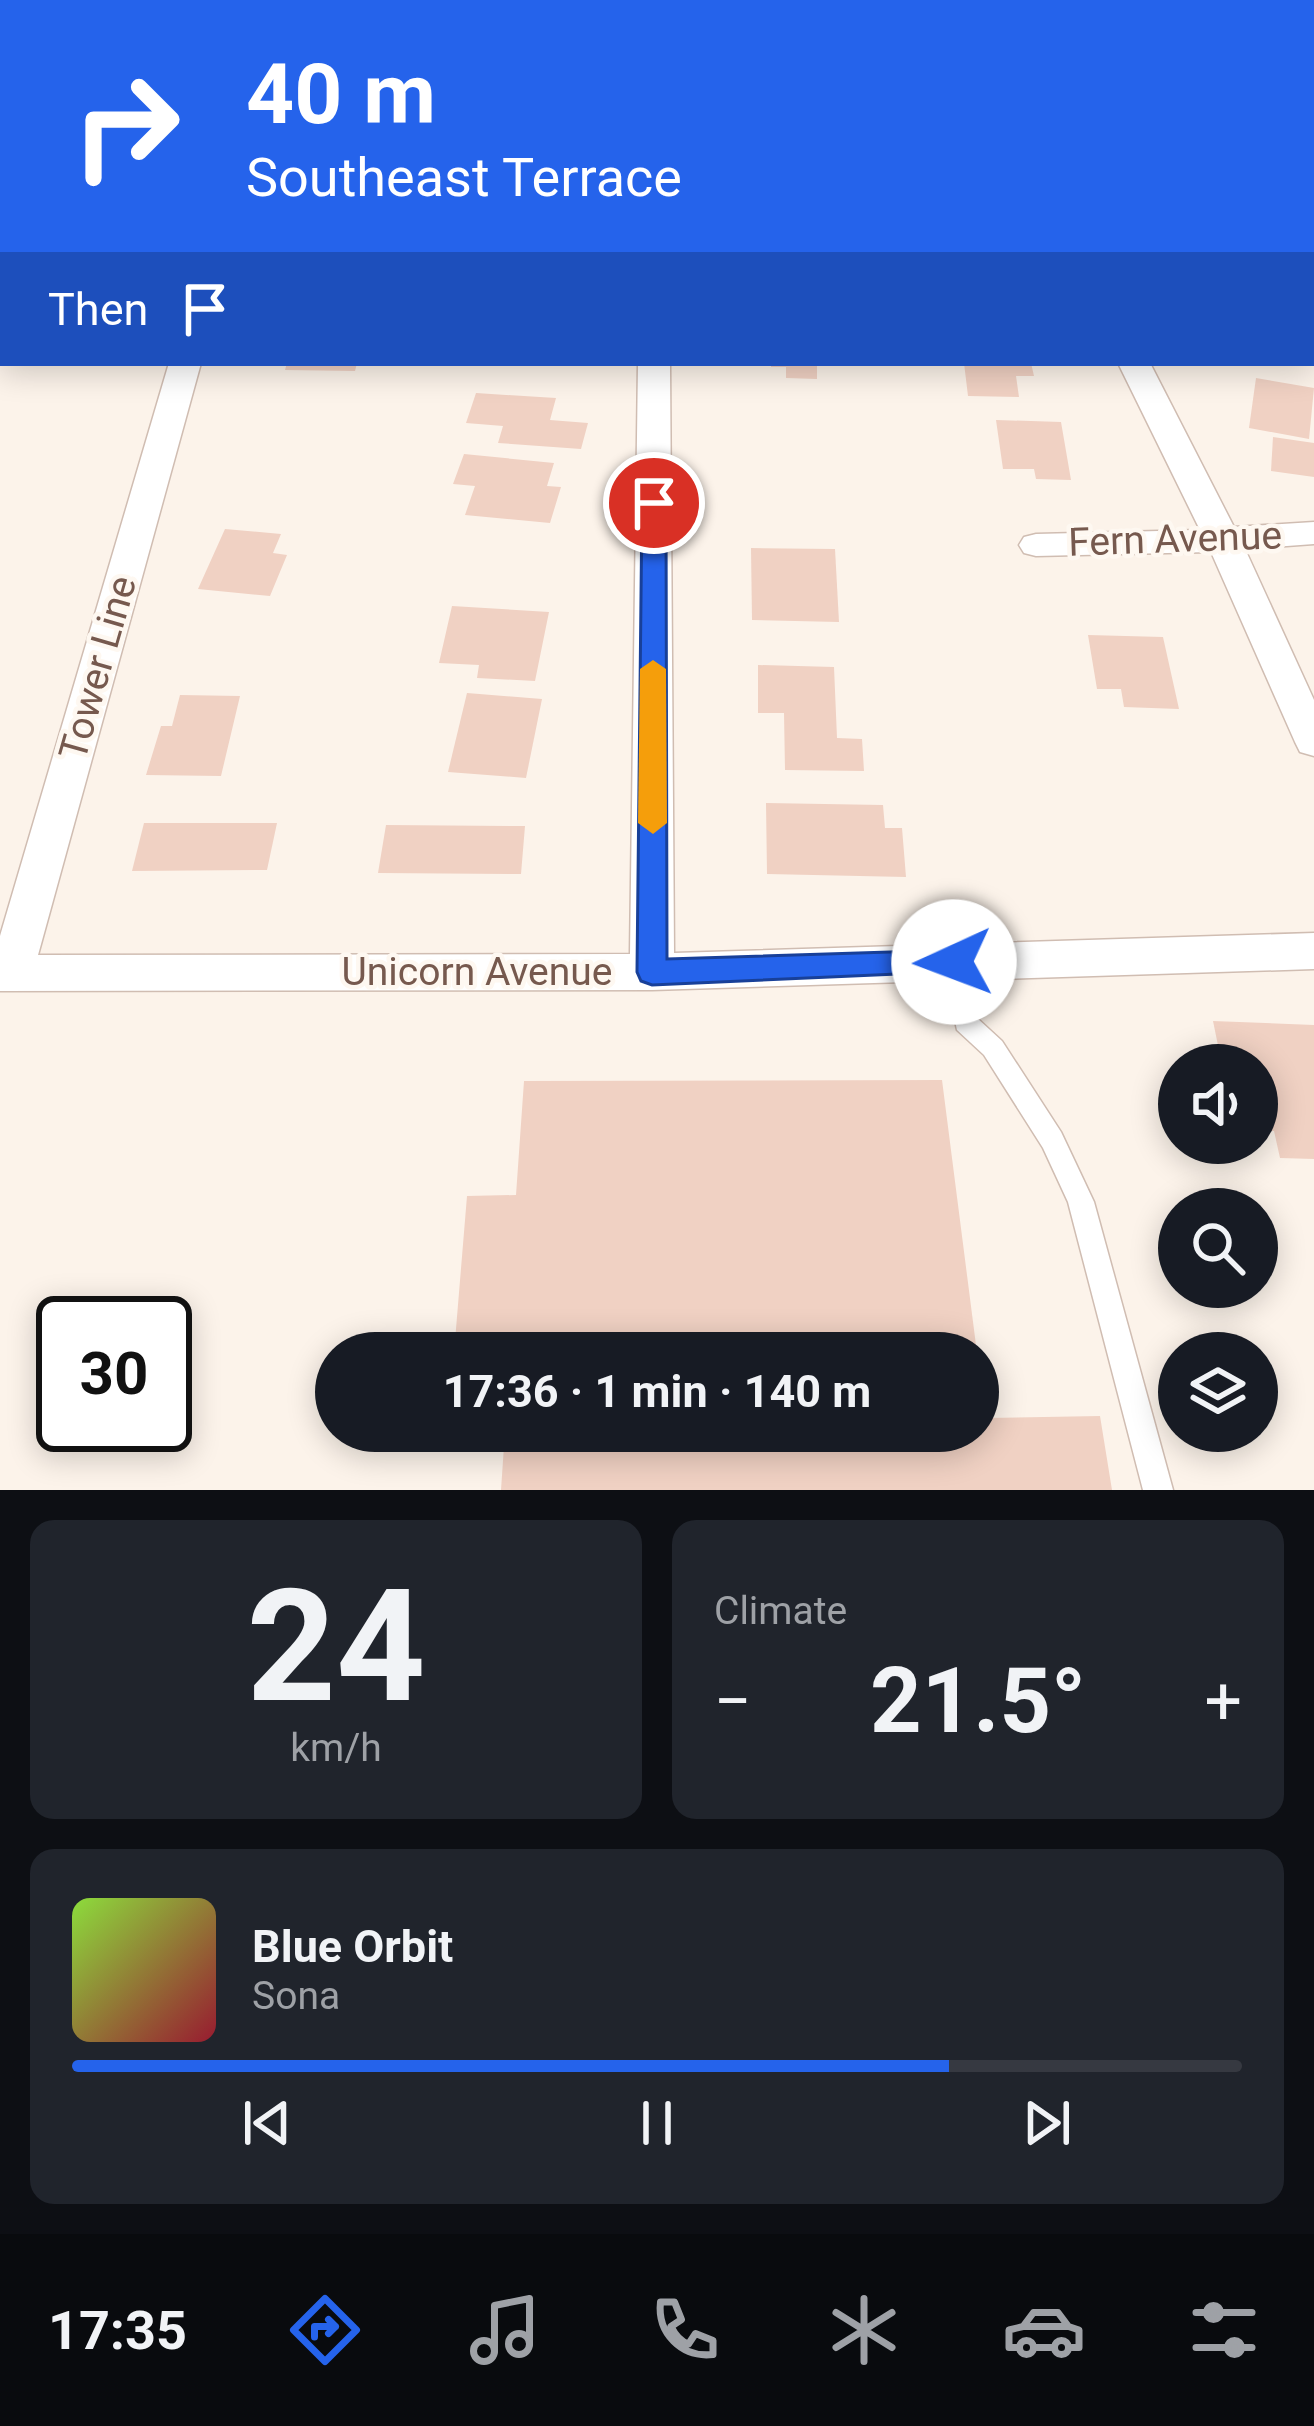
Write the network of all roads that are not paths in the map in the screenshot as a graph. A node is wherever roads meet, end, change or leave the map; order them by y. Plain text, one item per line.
1 (184, 366) edge
2 (654, 366) edge
3 (1136, 366) edge
4 (1314, 533) edge
5 (1222, 538) junction
6 (1036, 544) dead end
7 (1314, 742) edge
8 (1314, 951) edge
9 (954, 962) junction
10 (652, 972) junction
11 (6, 973) edge
12 (1158, 1490) edge

1 - 11 street, Tower Line
2 - 10 street
3 - 5 street
4 - 5 street, Fern Avenue
5 - 6 street, Fern Avenue
5 - 7 street
8 - 9 street, Unicorn Avenue
9 - 10 street, Unicorn Avenue
9 - 12 lane
10 - 11 street, Unicorn Avenue

